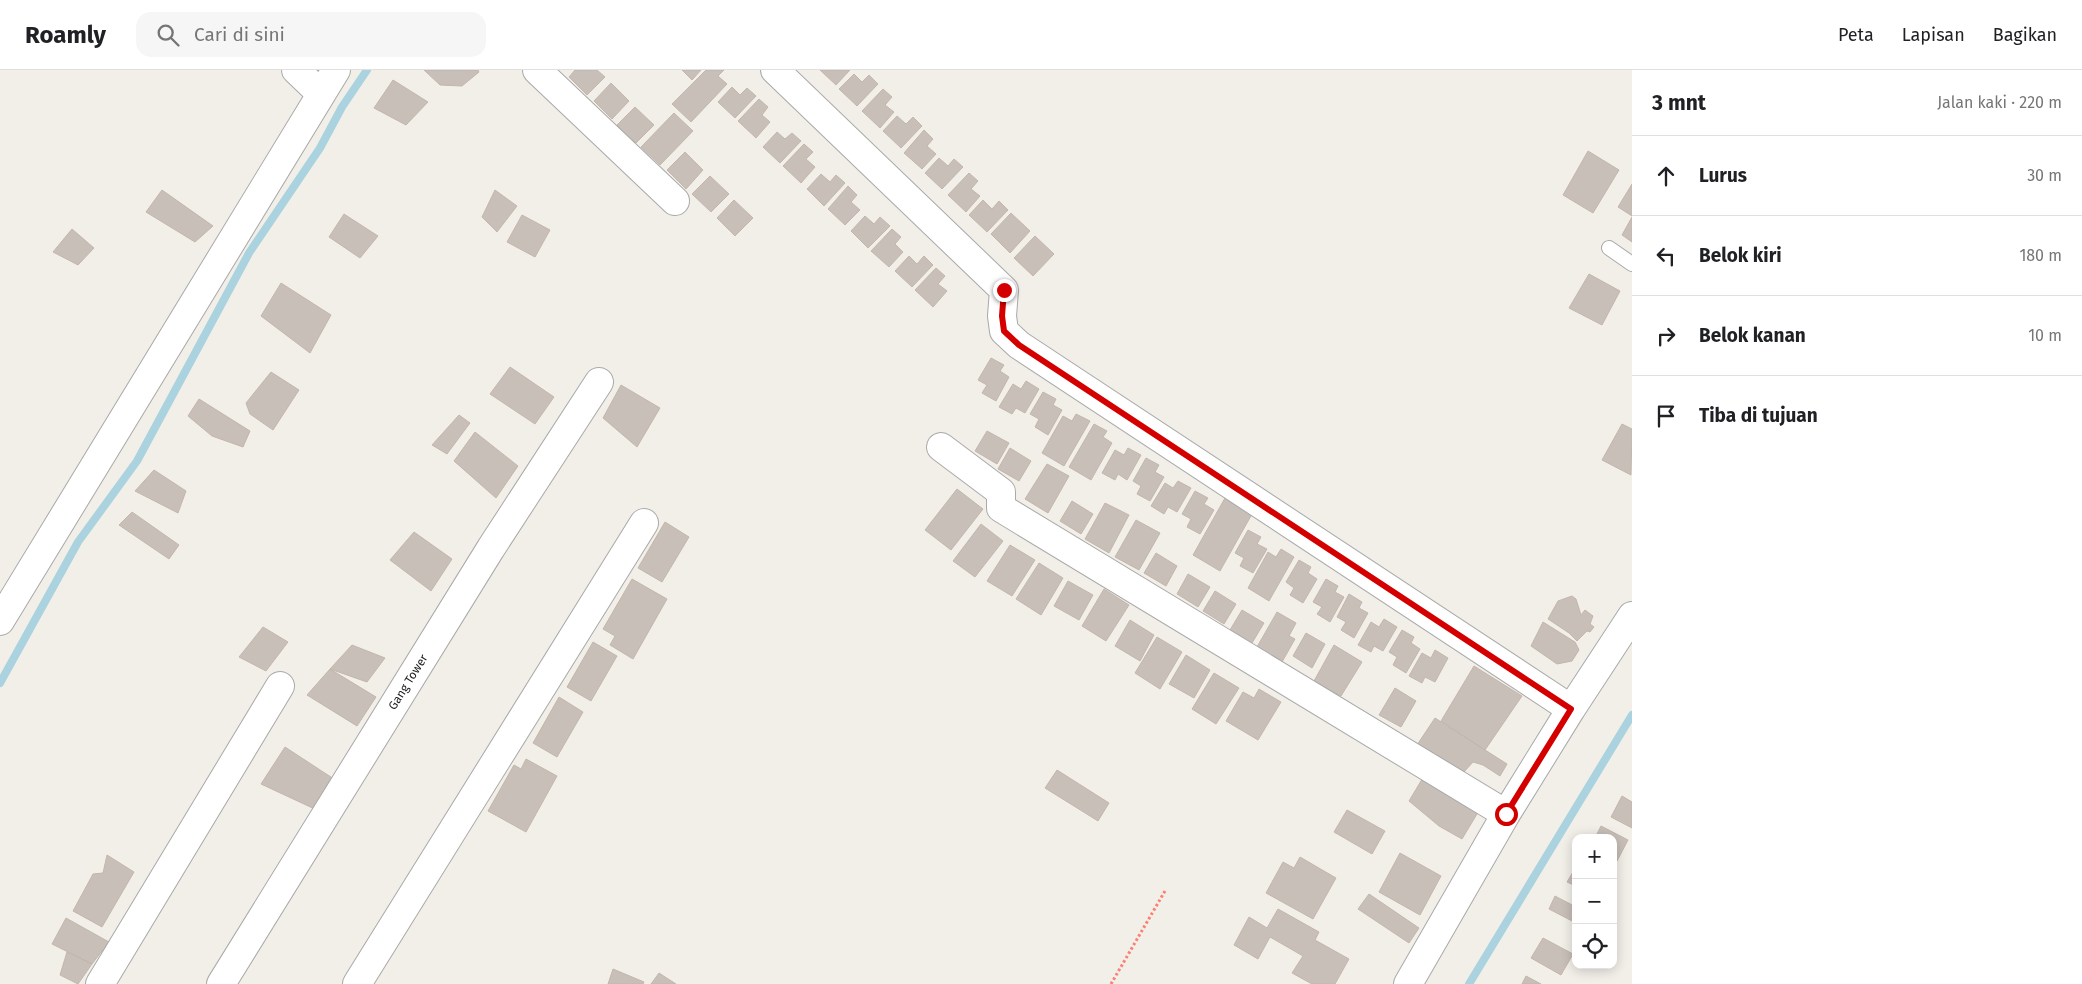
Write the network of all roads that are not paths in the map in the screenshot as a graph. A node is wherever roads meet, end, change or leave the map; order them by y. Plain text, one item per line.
1 (296, 70) edge
2 (336, 70) edge
3 (537, 70) edge
4 (775, 70) edge
5 (321, 94) junction
6 (676, 201) dead end
7 (1609, 248) dead end
8 (1632, 264) edge
9 (599, 382) dead end
10 (941, 447) dead end
11 (644, 523) dead end
12 (1632, 616) edge
13 (0, 621) edge
14 (280, 686) dead end
15 (1571, 709) junction
16 (1506, 814) junction
17 (100, 984) edge
18 (221, 984) edge
19 (358, 984) edge
20 (1408, 984) edge

1 - 5 street
2 - 5 street
3 - 6 street
4 - 15 street
5 - 13 street
7 - 8 lane
9 - 18 street, Gang Tower
10 - 16 street
11 - 19 street
12 - 15 street
14 - 17 street
15 - 16 street
16 - 20 street

